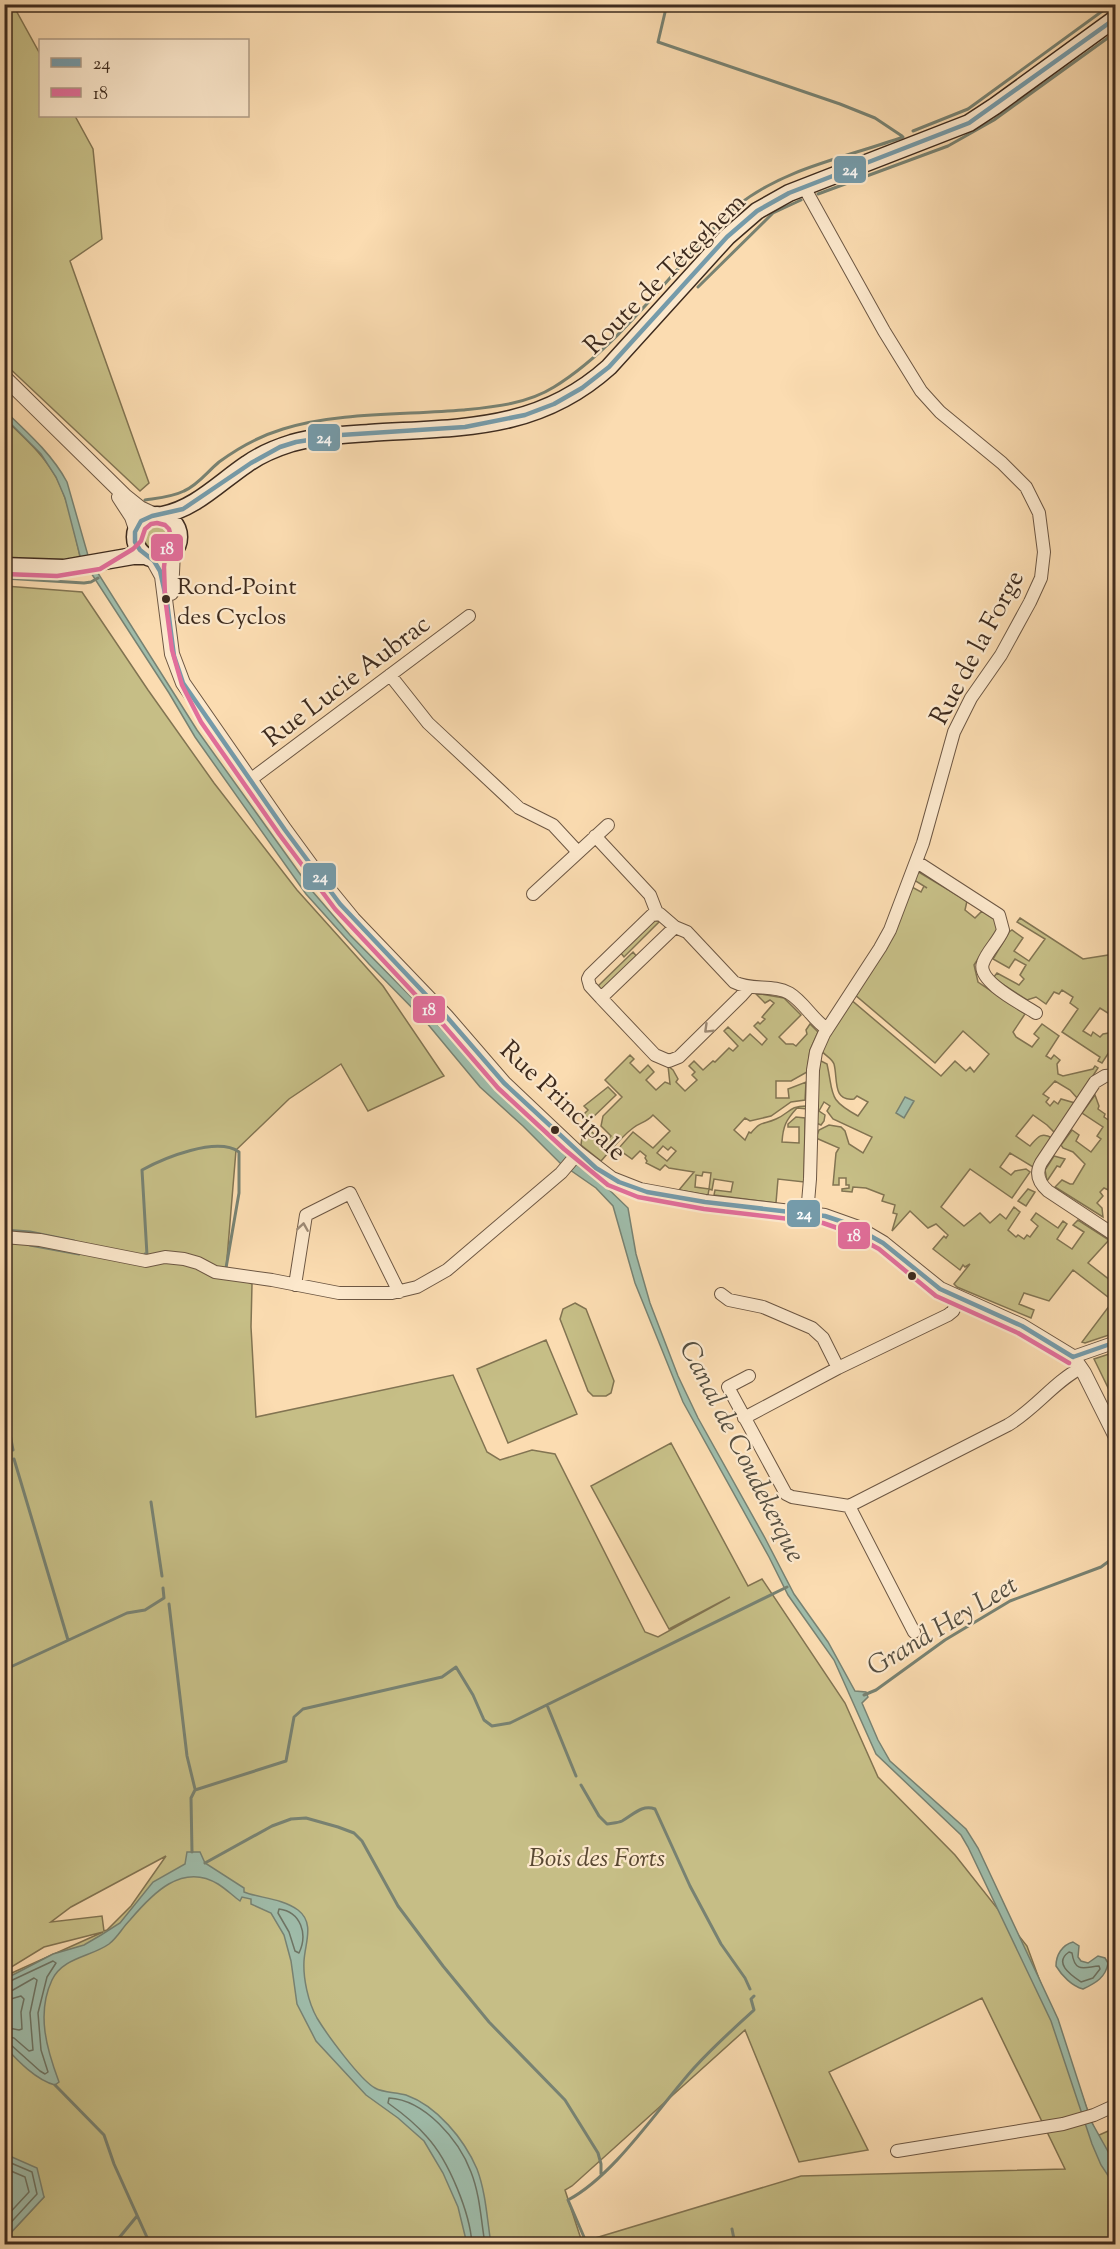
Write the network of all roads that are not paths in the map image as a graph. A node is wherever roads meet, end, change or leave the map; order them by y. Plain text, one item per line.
1 (1116, 18) edge
2 (804, 187) junction
3 (4, 377) edge
4 (101, 474) junction
5 (221, 483) junction
6 (159, 515) junction
7 (136, 532) junction
8 (179, 534) junction
9 (173, 552) junction
10 (149, 557) junction
11 (98, 562) junction
12 (4, 566) edge
13 (469, 616) dead end
14 (390, 675) junction
15 (199, 705) junction
16 (250, 780) junction
17 (608, 825) dead end
18 (595, 836) junction
19 (578, 852) junction
20 (917, 862) junction
21 (533, 894) dead end
22 (657, 914) junction
23 (675, 927) junction
24 (749, 987) junction
25 (601, 998) junction
26 (1036, 1013) dead end
27 (827, 1029) junction
28 (1116, 1075) edge
29 (577, 1155) junction
30 (807, 1214) junction
31 (1116, 1236) edge
32 (4, 1237) edge
33 (295, 1284) junction
34 (399, 1292) junction
35 (721, 1294) dead end
36 (959, 1299) junction
37 (1116, 1342) edge
38 (1077, 1362) junction
39 (838, 1368) junction
40 (749, 1376) dead end
41 (744, 1418) junction
42 (1116, 1437) edge
43 (849, 1506) junction
44 (914, 1632) dead end
45 (1116, 2105) edge
46 (897, 2151) dead end

1 - 2 main road, Route de Téteghem
2 - 5 main road, Route de Téteghem
2 - 20 street, Rue de la Forge
3 - 4 street
4 - 6 street
4 - 7 street
5 - 6 main road, Route de Téteghem
5 - 8 main road, Route de Téteghem
6 - 7 main road
6 - 8 main road
7 - 10 main road
7 - 11 main road
8 - 9 main road
9 - 10 main road
9 - 15 street, Rue Principale
10 - 11 main road
10 - 15 street, Rue Principale
11 - 12 main road
13 - 14 street, Rue Lucie Aubrac
14 - 16 street, Rue Lucie Aubrac
14 - 19 street
15 - 16 street, Rue Principale
16 - 29 street, Rue Principale
17 - 18 street
18 - 19 street
18 - 22 street
19 - 21 street
20 - 26 street
20 - 27 street, Rue de la Forge
22 - 23 street
22 - 25 street
23 - 24 street
23 - 25 street
24 -> 25 street
24 - 27 street
27 - 30 street, Rue de la Forge
28 - 31 street
29 - 30 street, Rue Principale
29 - 34 street
30 - 36 street, Rue Principale
32 - 33 street
33 - 34 street
33 -> 34 street
35 - 39 street
36 - 38 street, Rue Principale
36 - 39 street
37 - 38 street
38 - 42 street
38 - 43 street
39 - 41 street
40 - 41 street
41 - 43 street
43 - 44 street
45 - 46 street

